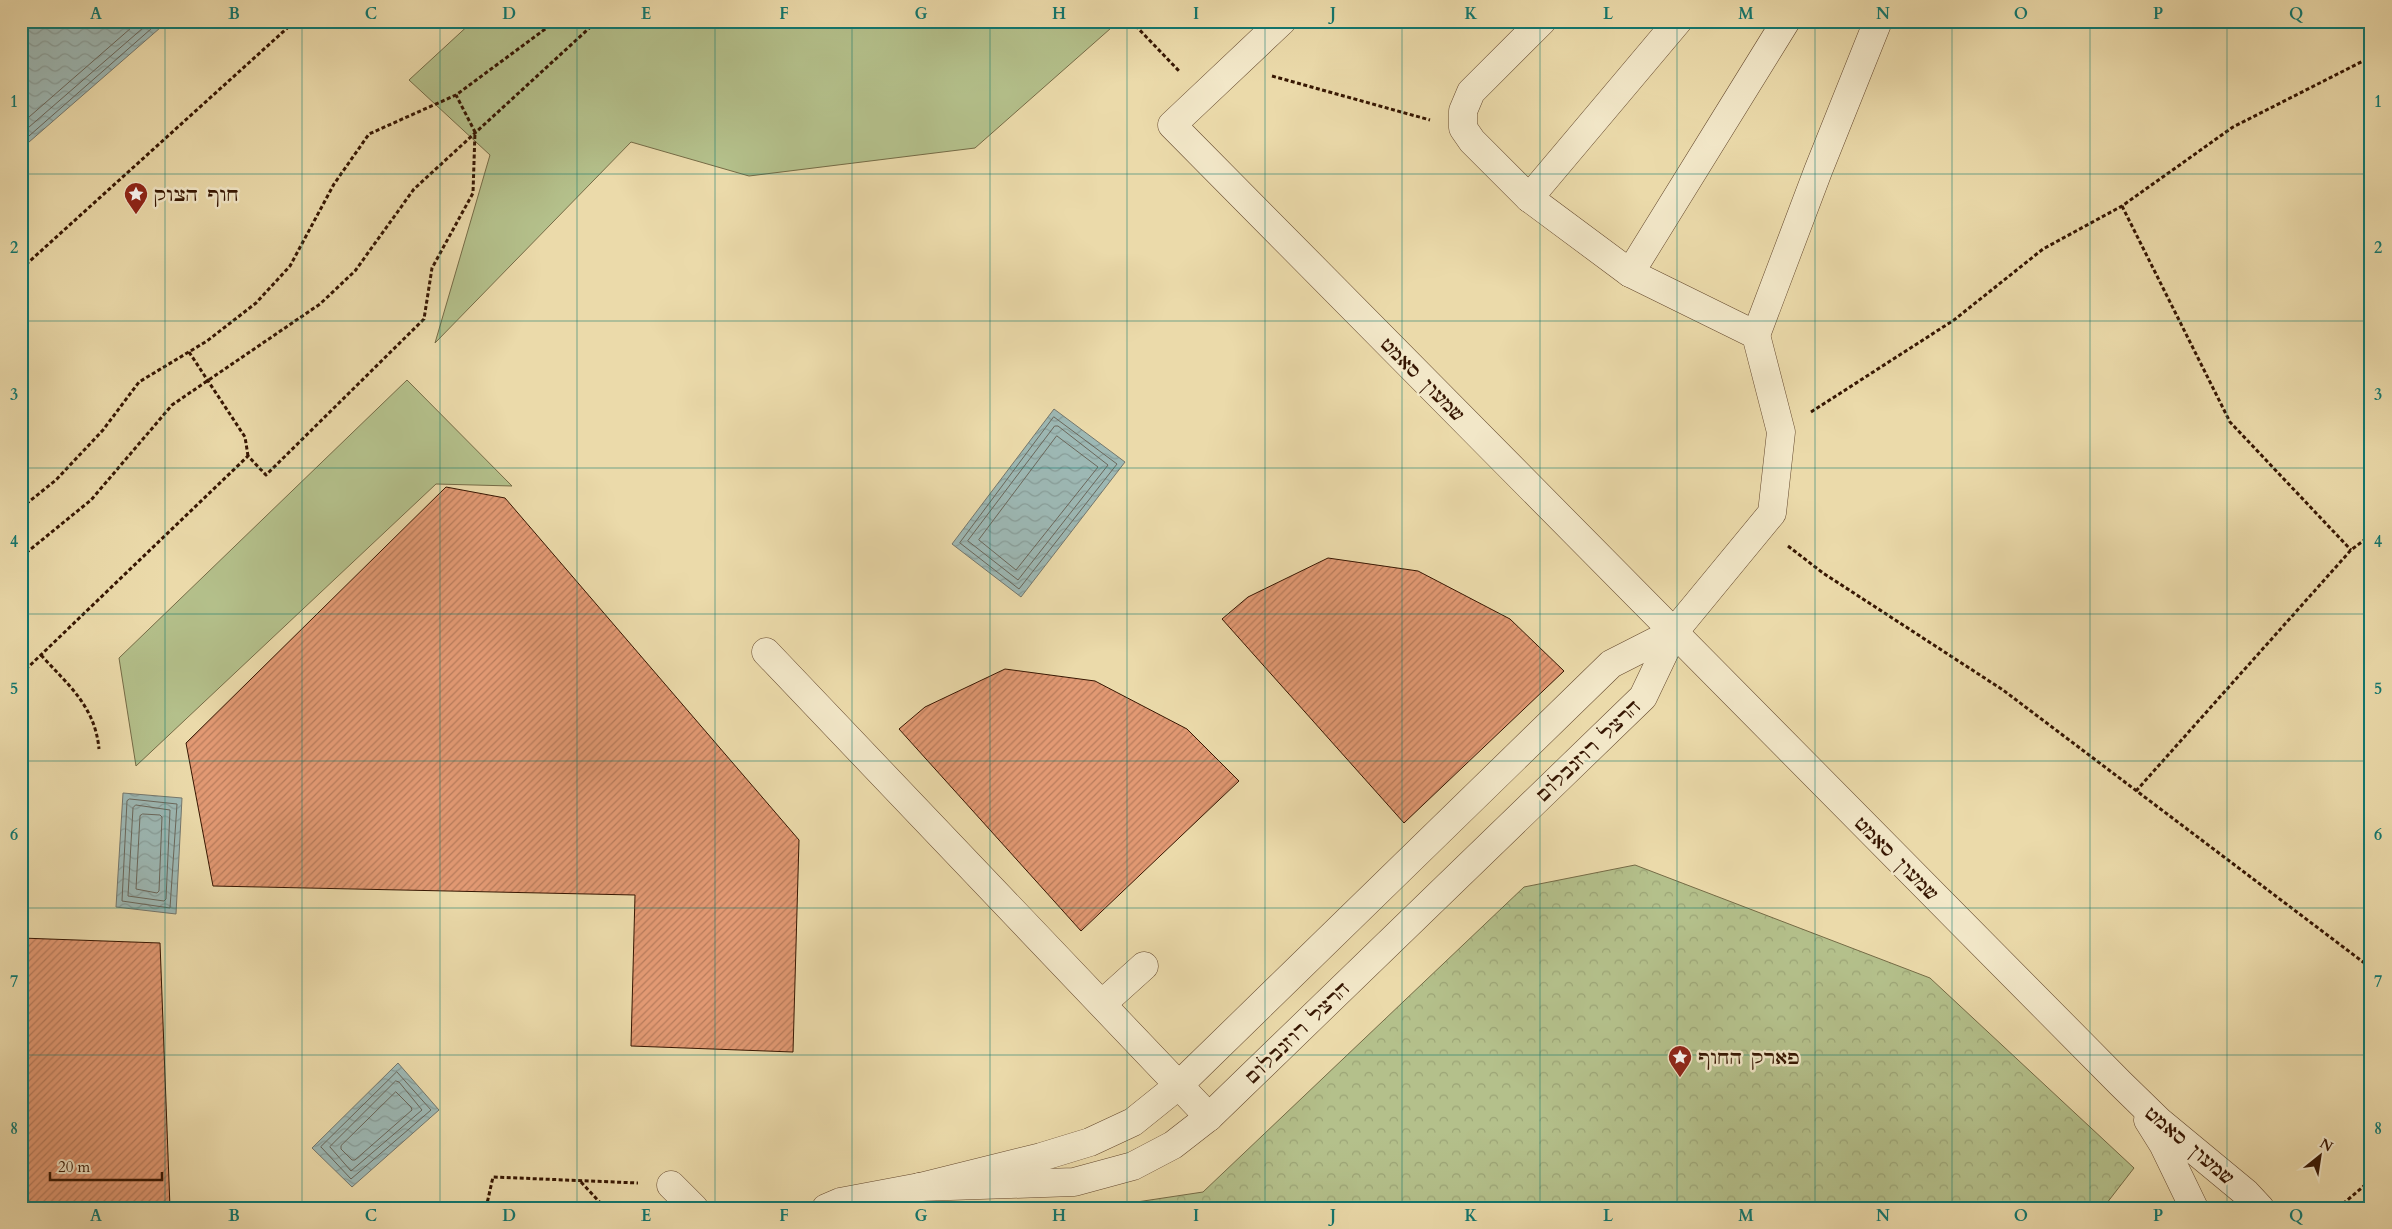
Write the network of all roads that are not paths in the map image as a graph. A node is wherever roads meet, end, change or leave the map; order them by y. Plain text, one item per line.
1 (1282, 21) edge
2 (1542, 21) edge
3 (1678, 21) edge
4 (1786, 21) edge
5 (1878, 21) edge
6 (1529, 198) junction
7 (1630, 273) junction
8 (1756, 335) junction
9 (1674, 632) junction
10 (766, 652) dead end
11 (1144, 966) dead end
12 (1103, 1003) junction
13 (2120, 1083) junction
14 (1179, 1085) junction
15 (1209, 1117) junction
16 (671, 1185) road end
17 (920, 1187) junction
18 (694, 1208) edge
19 (826, 1208) edge
20 (2194, 1208) edge
21 (2260, 1208) edge

1 - 9 street, שמעון סאמט
2 - 6 street
3 - 6 street
4 - 7 street
5 - 8 street
6 - 7 street
7 - 8 street
8 - 9 street
9 - 13 street, שמעון סאמט
9 - 14 street, הרצל רוזנבלום
9 - 15 street, הרצל רוזנבלום
10 - 12 street
11 - 12 street
12 - 14 street
13 - 20 street, שמעון סאמט
13 - 21 street, שמעון סאמט
14 - 15 street
14 - 17 street, הרצל רוזנבלום
15 - 17 street, הרצל רוזנבלום
16 - 18 street
17 - 19 street, הרצל רוזנבלום

